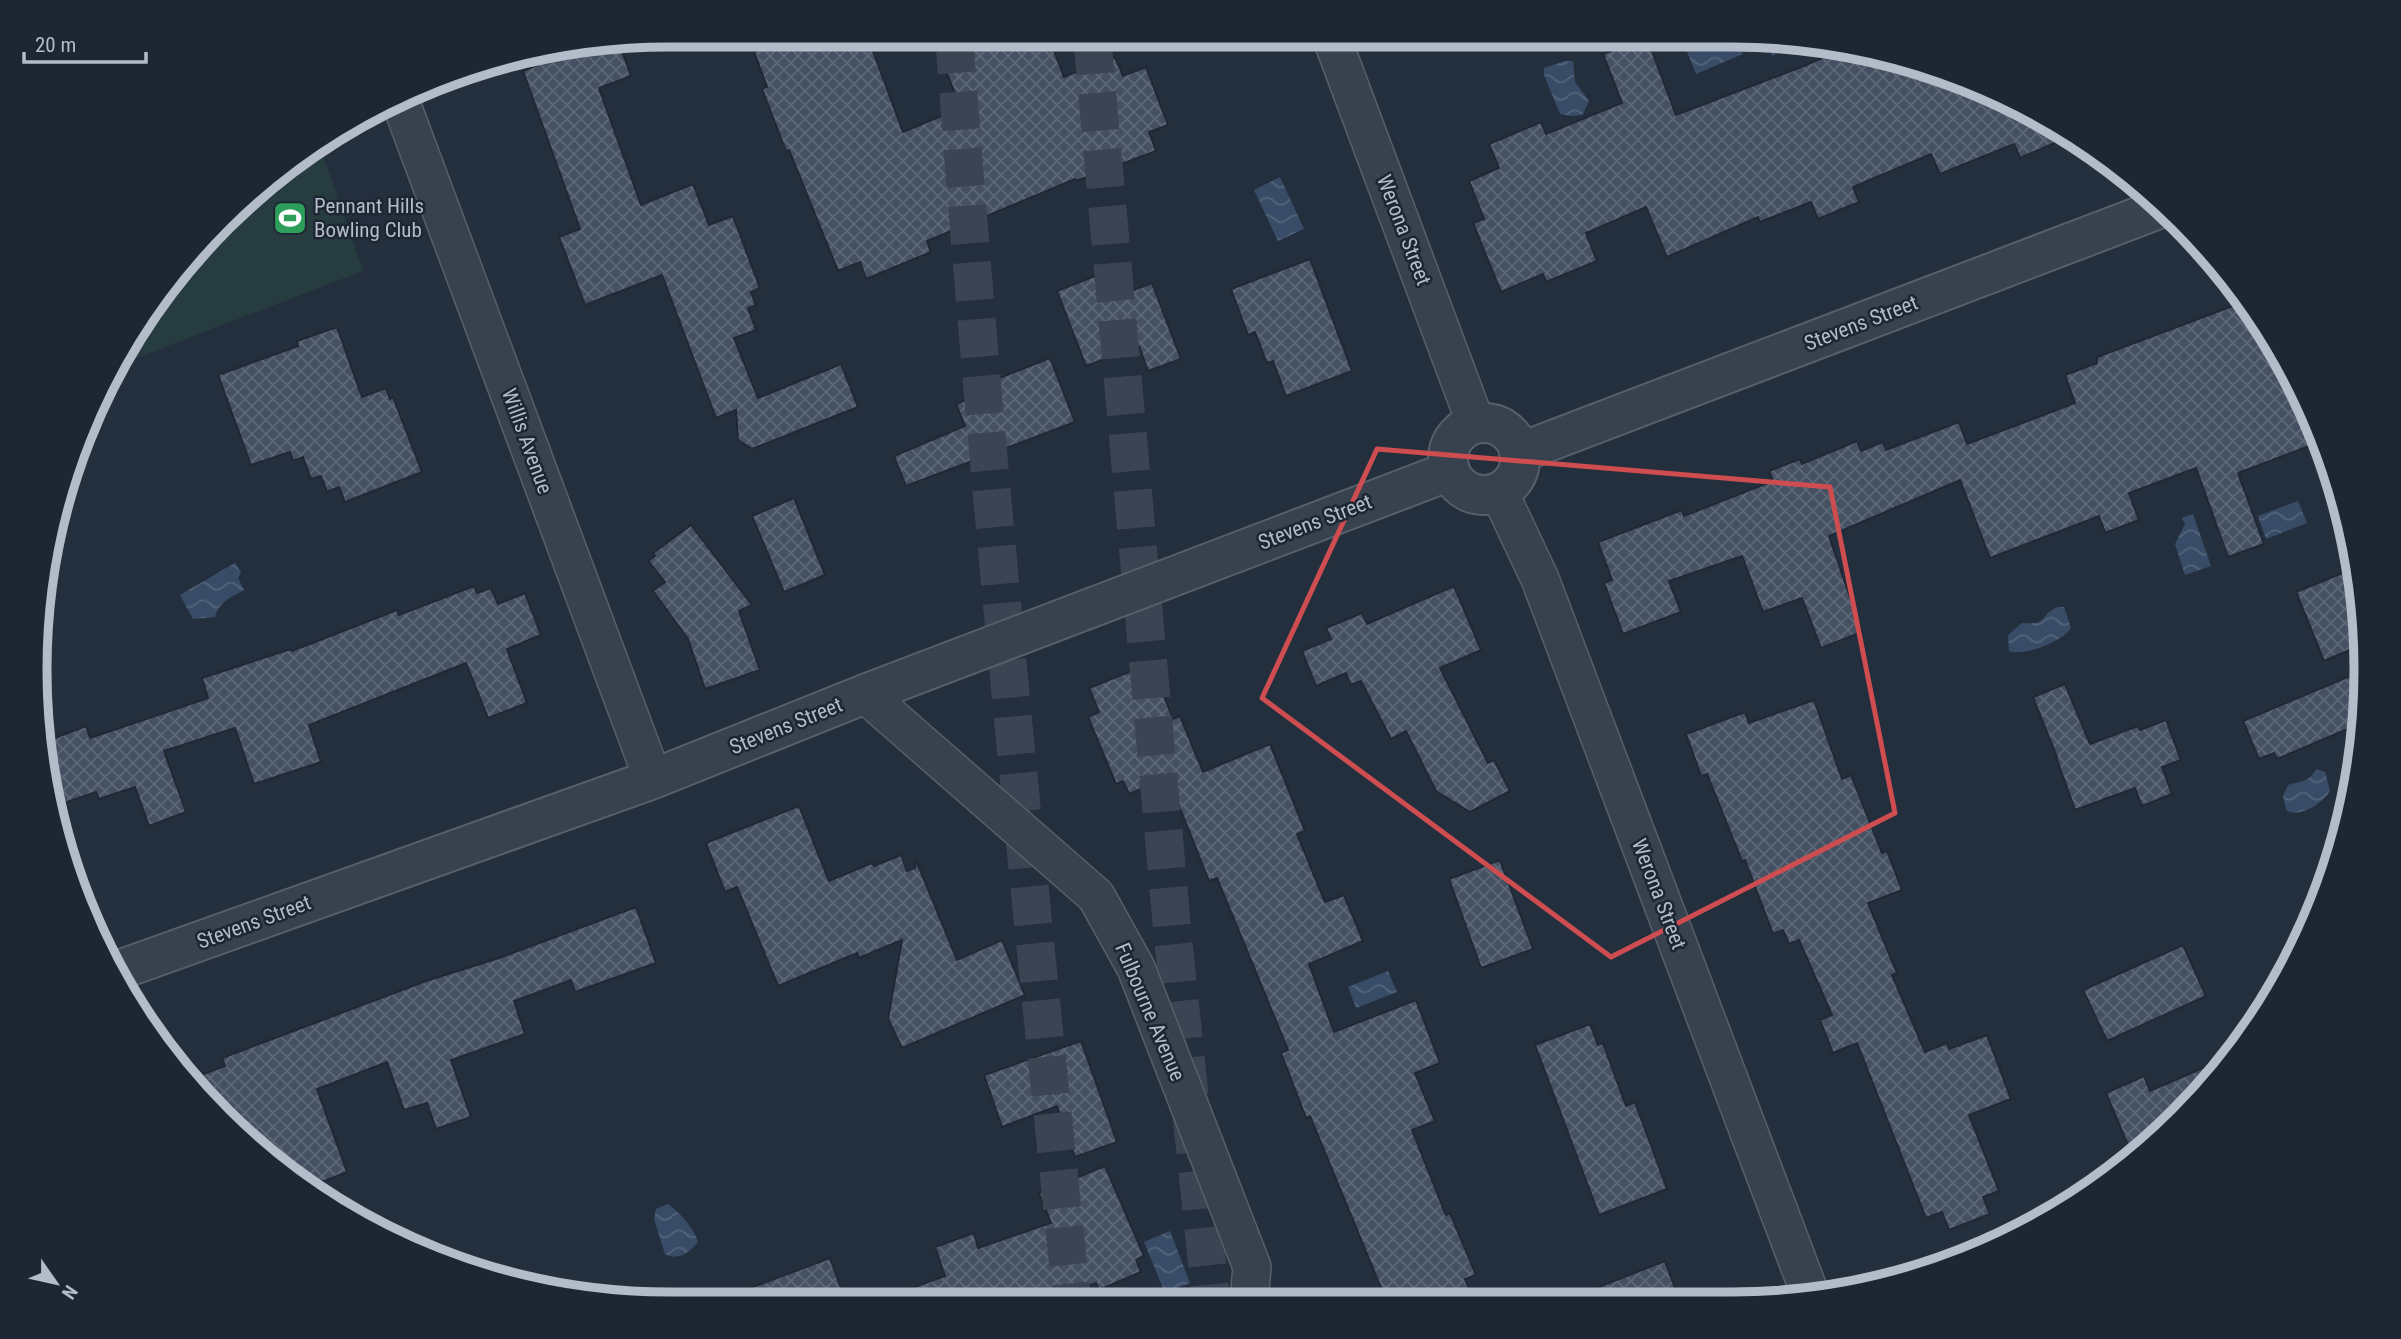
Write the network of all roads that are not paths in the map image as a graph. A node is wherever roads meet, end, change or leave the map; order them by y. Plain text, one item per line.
1 (1335, 47) edge
2 (403, 107) edge
3 (2152, 212) edge
4 (1476, 424) junction
5 (1519, 453) junction
6 (1450, 471) junction
7 (1499, 492) junction
8 (865, 694) junction
9 (653, 779) junction
10 (124, 968) edge
11 (1807, 1287) edge
12 (1250, 1292) edge

1 - 4 street, Werona Street
2 - 9 street, Willis Avenue
3 - 5 street, Stevens Street
4 - 5 street
4 - 6 street
5 - 7 street
6 - 7 street
6 - 8 street, Stevens Street
7 - 11 street, Werona Street
8 - 9 street, Stevens Street
8 - 12 street, Fulbourne Avenue
9 - 10 street, Stevens Street

